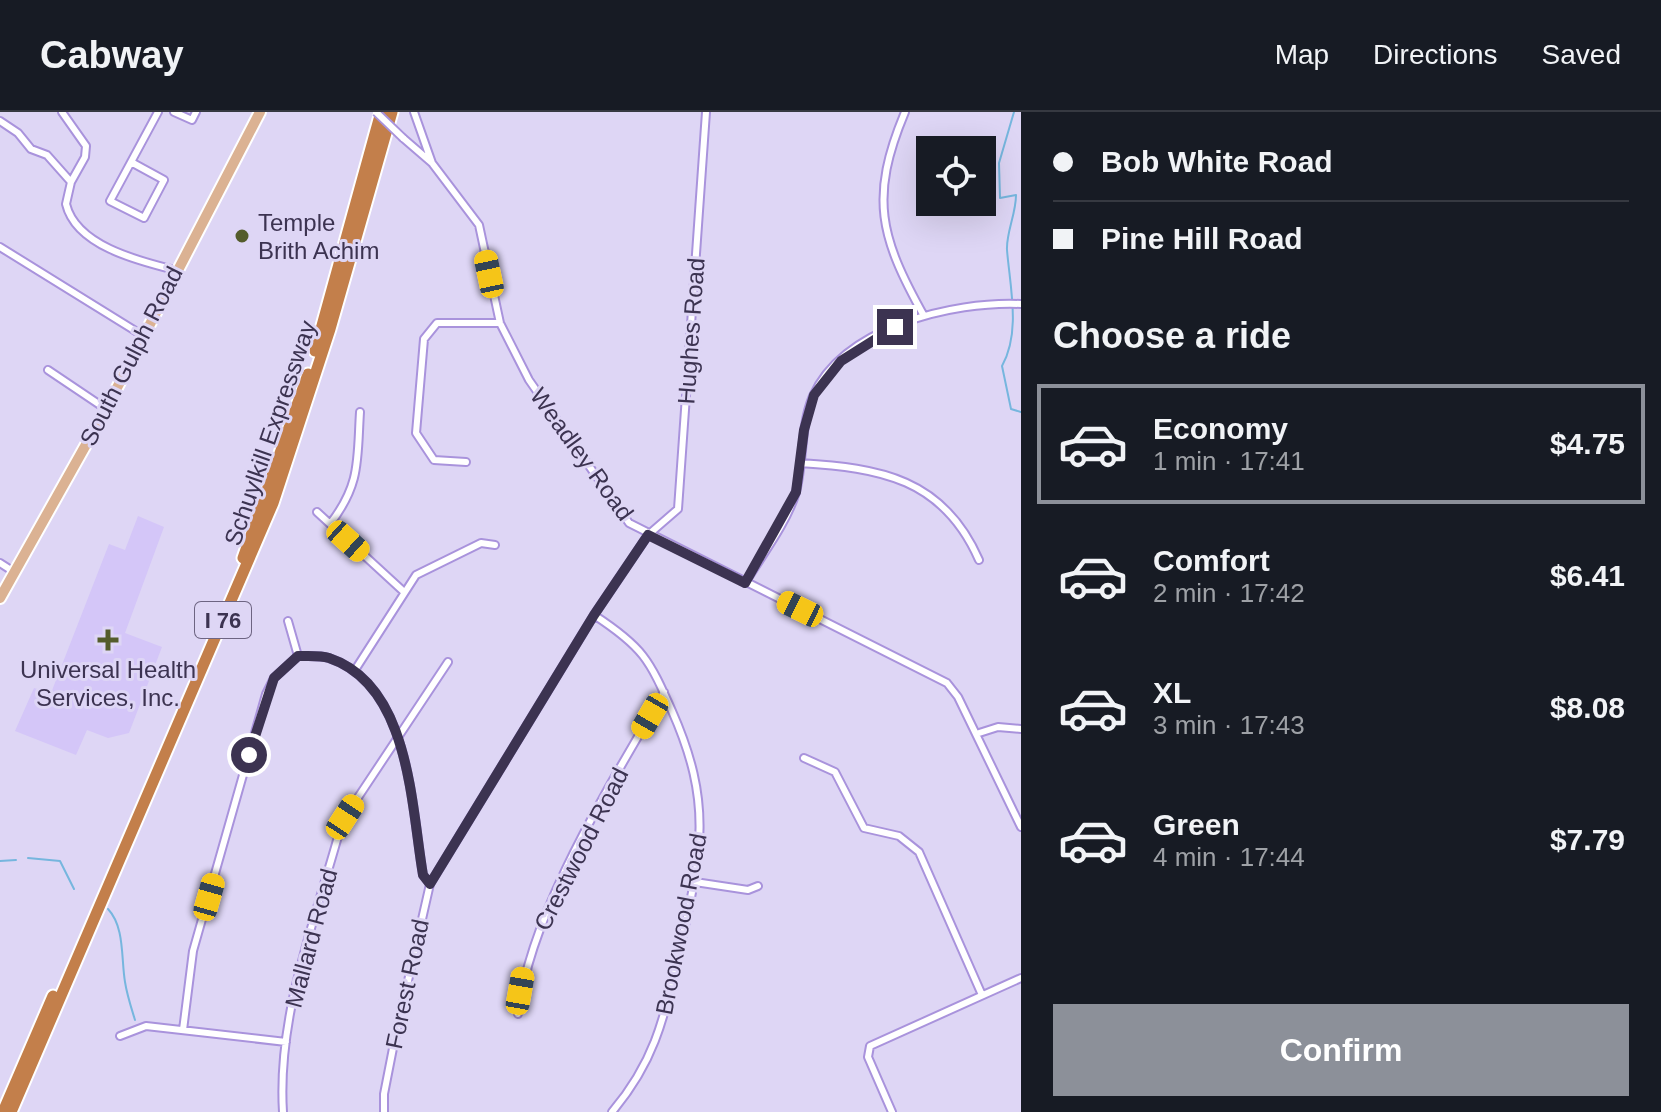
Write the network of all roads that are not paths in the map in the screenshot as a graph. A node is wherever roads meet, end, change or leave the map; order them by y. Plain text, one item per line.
1 (62, 112) edge
2 (158, 112) edge
3 (174, 112) edge
4 (196, 112) edge
5 (260, 112) edge
6 (379, 112) edge
7 (392, 112) edge
8 (414, 112) edge
9 (706, 112) edge
10 (905, 112) edge
11 (0, 121) edge
12 (131, 162) junction
13 (432, 163) junction
14 (71, 182) junction
15 (0, 247) edge
16 (175, 270) junction
17 (1021, 304) edge
18 (924, 316) junction
19 (500, 323) junction
20 (142, 335) junction
21 (48, 370) dead end
22 (106, 409) junction
23 (360, 412) dead end
24 (466, 462) dead end
25 (800, 463) junction
26 (317, 512) dead end
27 (330, 524) junction
28 (648, 535) junction
29 (495, 545) dead end
30 (979, 560) dead end
31 (0, 563) edge
32 (14, 572) junction
33 (745, 583) junction
34 (403, 591) junction
35 (0, 598) edge
36 (594, 615) junction
37 (288, 621) dead end
38 (298, 656) junction
39 (448, 662) dead end
40 (355, 670) junction
41 (664, 692) junction
42 (1021, 729) edge
43 (399, 734) junction
44 (976, 734) junction
45 (804, 758) dead end
46 (1021, 827) edge
47 (695, 882) junction
48 (430, 884) junction
49 (758, 886) dead end
50 (1021, 978) edge
51 (982, 995) junction
52 (518, 1014) dead end
53 (183, 1030) junction
54 (120, 1036) dead end
55 (286, 1042) junction
56 (3, 1112) edge
57 (11, 1112) edge
58 (283, 1112) edge
59 (384, 1112) edge
60 (612, 1112) edge
61 (892, 1112) edge

1 - 14 street
2 - 12 street
3 - 4 street
5 - 16 main road, South Gulph Road
6 - 13 street, Weadley Road, bridge
6 - 56 highway, Schuylkill Expressway / I 76
7 - 57 highway, Schuylkill Expressway / I 76
8 - 13 street
9 - 28 street, Hughes Road
10 - 18 street
11 - 14 street
12 - 12 street
13 - 19 street, Weadley Road
14 - 16 street
15 - 20 street
16 - 20 main road, South Gulph Road
17 - 18 street
18 - 25 street
19 - 24 street
19 - 28 street, Weadley Road
20 - 22 main road, South Gulph Road
21 - 22 street
22 - 32 main road, South Gulph Road
23 - 27 street
25 - 30 street
25 - 33 street
26 - 27 street
27 - 34 street
28 - 33 street, Weadley Road
28 - 36 street, Forest Road
29 - 34 street
31 - 32 street
32 - 35 main road, South Gulph Road
33 - 44 street, Weadley Road
34 - 40 street
36 - 41 street, Brookwood Road
36 - 48 street, Forest Road
37 - 38 street
38 - 40 street
38 - 53 street
39 - 43 street, Mallard Road
40 - 43 street
41 - 47 street, Brookwood Road
41 - 52 street, Crestwood Road
42 - 44 street
43 - 48 street
43 - 55 street, Mallard Road
44 - 46 street, Weadley Road
45 - 51 street
47 - 49 street
47 - 60 street, Brookwood Road
48 - 59 street, Forest Road
50 - 51 street
51 - 61 street
53 - 54 street
53 - 55 street
55 - 58 street, Mallard Road

